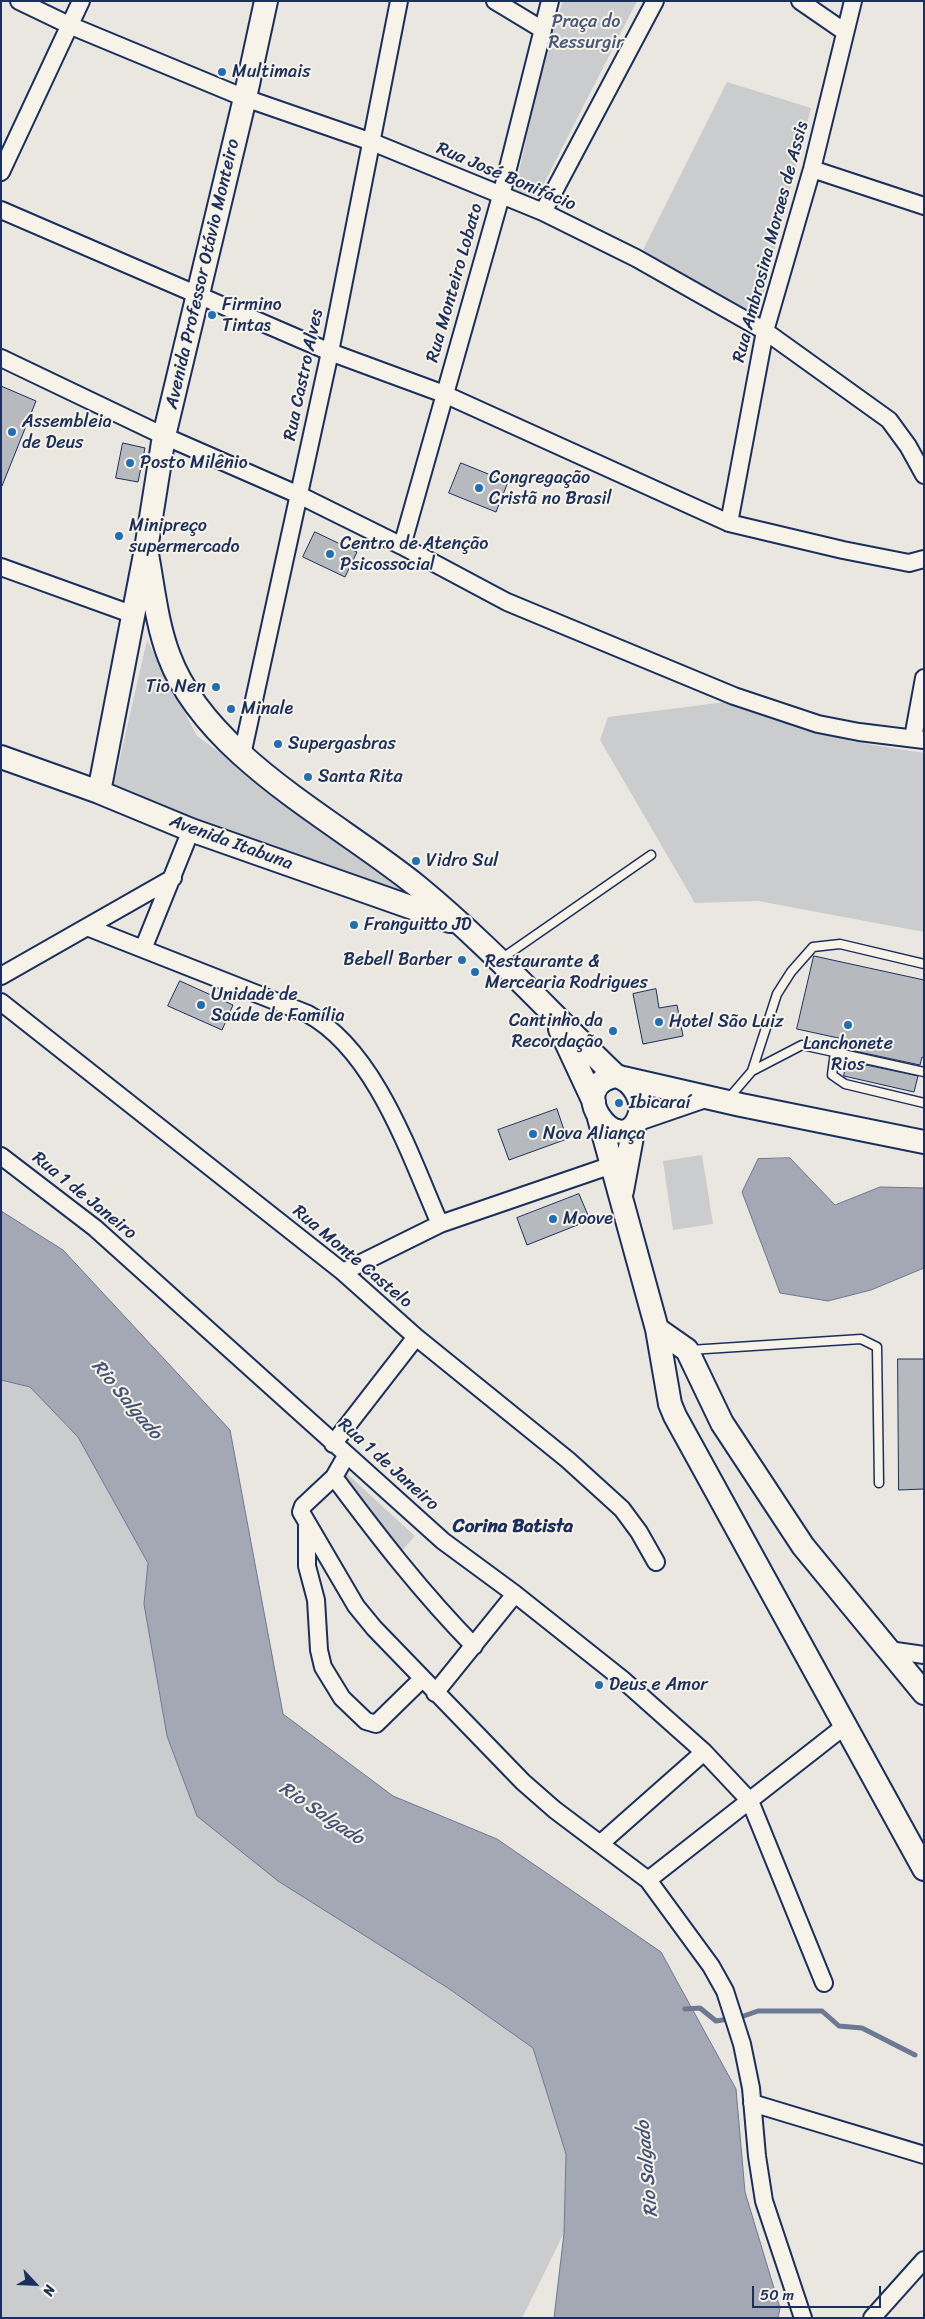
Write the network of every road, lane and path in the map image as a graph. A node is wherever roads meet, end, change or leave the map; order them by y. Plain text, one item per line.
1 (19, 1) edge
2 (80, 1) edge
3 (266, 1) edge
4 (399, 1) edge
5 (495, 1) edge
6 (550, 1) edge
7 (655, 1) edge
8 (800, 1) edge
9 (853, 1) edge
10 (69, 25) junction
11 (543, 30) junction
12 (845, 32) junction
13 (245, 98) junction
14 (372, 142) junction
15 (812, 169) junction
16 (1, 172) edge
17 (501, 196) junction
18 (924, 206) edge
19 (1, 210) edge
20 (543, 212) junction
21 (199, 295) junction
22 (765, 331) junction
23 (330, 352) junction
24 (1, 358) edge
25 (444, 394) junction
26 (164, 436) junction
27 (924, 475) edge
28 (299, 494) junction
29 (729, 523) junction
30 (402, 546) junction
31 (146, 549) junction
32 (924, 559) edge
33 (1, 567) edge
34 (134, 615) junction
35 (924, 678) edge
36 (918, 739) edge
37 (242, 755) junction
38 (1, 757) edge
39 (99, 792) junction
40 (191, 830) junction
41 (651, 855) dead end
42 (172, 878) junction
43 (462, 926) junction
44 (86, 927) junction
45 (143, 949) junction
46 (498, 961) junction
47 (924, 964) edge
48 (1, 976) edge
49 (1, 1002) edge
50 (554, 1016) junction
51 (836, 1052) junction
52 (752, 1071) junction
53 (924, 1072) edge
54 (620, 1077) junction
55 (702, 1097) junction
56 (726, 1102) junction
57 (924, 1103) edge
58 (596, 1110) junction
59 (636, 1122) junction
60 (924, 1142) edge
61 (1, 1156) edge
62 (619, 1164) junction
63 (440, 1224) junction
64 (343, 1272) junction
65 (657, 1330) junction
66 (416, 1337) junction
67 (687, 1350) junction
68 (333, 1444) junction
69 (346, 1456) junction
70 (334, 1477) junction
71 (879, 1484) dead end
72 (307, 1526) junction
73 (656, 1562) dead end
74 (516, 1594) junction
75 (474, 1646) junction
76 (889, 1650) junction
77 (924, 1655) edge
78 (422, 1679) junction
79 (435, 1693) junction
80 (924, 1693) edge
81 (846, 1725) junction
82 (704, 1752) junction
83 (750, 1801) junction
84 (600, 1843) junction
85 (923, 1867) edge
86 (648, 1880) junction
87 (824, 1983) dead end
88 (752, 2103) junction
89 (924, 2155) edge
90 (921, 2268) edge
91 (803, 2318) edge
92 (872, 2318) edge

1 - 10 street, Rua José Bonifácio
2 - 10 street
3 - 13 main road, Avenida Professor Otávio Monteiro
4 - 14 street, Rua Castro Alves
5 - 11 street
6 - 11 street, Rua Monteiro Lobato
7 - 20 street
8 - 12 street
9 - 12 street, Rua Ambrosina Moraes de Assis
10 - 13 street, Rua José Bonifácio
10 - 16 street
11 - 17 street, Rua Monteiro Lobato
12 - 15 street, Rua Ambrosina Moraes de Assis
13 - 14 street, Rua José Bonifácio
13 - 21 main road, Avenida Professor Otávio Monteiro
14 - 17 street, Rua José Bonifácio
14 - 23 street, Rua Castro Alves
15 - 18 street
15 - 22 street, Rua Ambrosina Moraes de Assis
17 - 20 street, Rua José Bonifácio
17 - 25 street, Rua Monteiro Lobato
19 - 21 street
20 - 22 street, Rua José Bonifácio
21 - 23 street
21 - 26 main road, Avenida Professor Otávio Monteiro
22 - 27 street, Rua José Bonifácio
22 - 29 street, Rua Ambrosina Moraes de Assis
23 - 25 street
23 - 28 street, Rua Castro Alves
24 - 26 street
25 - 29 street
25 - 30 street, Rua Monteiro Lobato
26 - 28 street
26 - 31 main road, Avenida Professor Otávio Monteiro
28 - 30 street
28 - 37 street, Rua Castro Alves
29 - 32 street
30 - 36 street
31 - 34 main road, Avenida Professor Otávio Monteiro
31 - 37 main road
33 - 34 street
34 - 39 main road, Avenida Professor Otávio Monteiro
35 - 36 street
37 - 43 main road
38 - 39 main road, Avenida Itabuna
39 - 40 main road, Avenida Itabuna
40 - 42 street
40 - 43 main road, Avenida Itabuna
41 - 46 lane
42 - 44 street
42 - 45 street
43 - 46 main road
44 - 45 street
44 - 48 street
45 - 63 street
46 - 50 main road
47 - 52 lane
49 - 64 street, Rua Monte Castelo
50 - 54 main road
50 - 58 main road
51 - 52 lane
51 - 53 lane
51 - 57 lane
52 - 56 lane
54 - 55 main road
54 - 58 main road
54 - 59 main road
55 - 56 main road
55 - 59 main road
56 - 60 main road
58 - 59 main road
58 - 62 main road
59 - 62 main road
61 - 68 street, Rua 1 de Janeiro
62 - 63 street
62 - 65 main road
63 - 64 street
64 - 66 street, Rua Monte Castelo
65 - 67 main road
65 - 81 main road
66 - 68 street
66 - 73 street, Rua Monte Castelo
67 - 71 lane
67 - 76 main road
68 - 69 street, Rua 1 de Janeiro
69 - 70 street
69 - 74 street, Rua 1 de Janeiro
70 - 72 street
70 - 75 street
72 - 78 street
72 - 78 street
74 - 75 street
74 - 82 street, Rua 1 de Janeiro
75 - 79 street
76 - 77 street
76 - 80 main road
78 - 79 street
79 - 84 street
81 - 83 street
81 - 85 main road
82 - 83 street, Rua 1 de Janeiro
82 - 84 street
83 - 86 street
83 - 87 street
84 - 86 street
86 - 88 street
88 - 89 street
88 - 91 street
90 - 92 street

